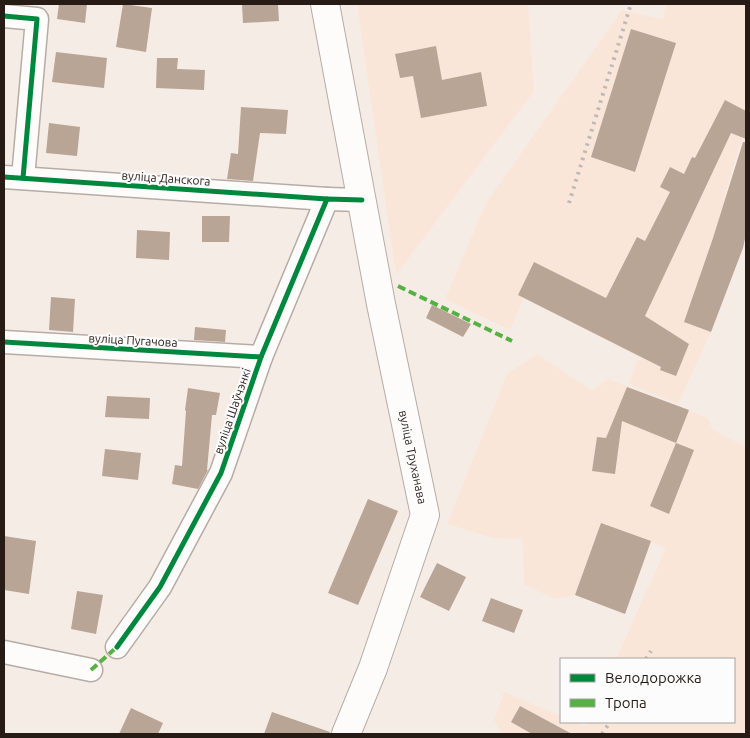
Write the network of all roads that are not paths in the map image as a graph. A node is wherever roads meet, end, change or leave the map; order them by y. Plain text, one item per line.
1 (325, 4) edge
2 (4, 16) edge
3 (13, 177) edge
4 (327, 200) junction
5 (362, 200) junction
6 (4, 342) edge
7 (262, 357) junction
8 (117, 647) dead end
9 (4, 652) edge
10 (91, 670) dead end
11 (346, 734) edge

1 - 5 main road
2 - 3 street
3 - 4 street, вуліца Данскога
4 - 5 street
4 - 7 street, вуліца Шаўчэнкі
5 - 11 main road, вуліца Труханава
6 - 7 street, вуліца Пугачова
7 - 8 street, вуліца Шаўчэнкі
9 - 10 street

